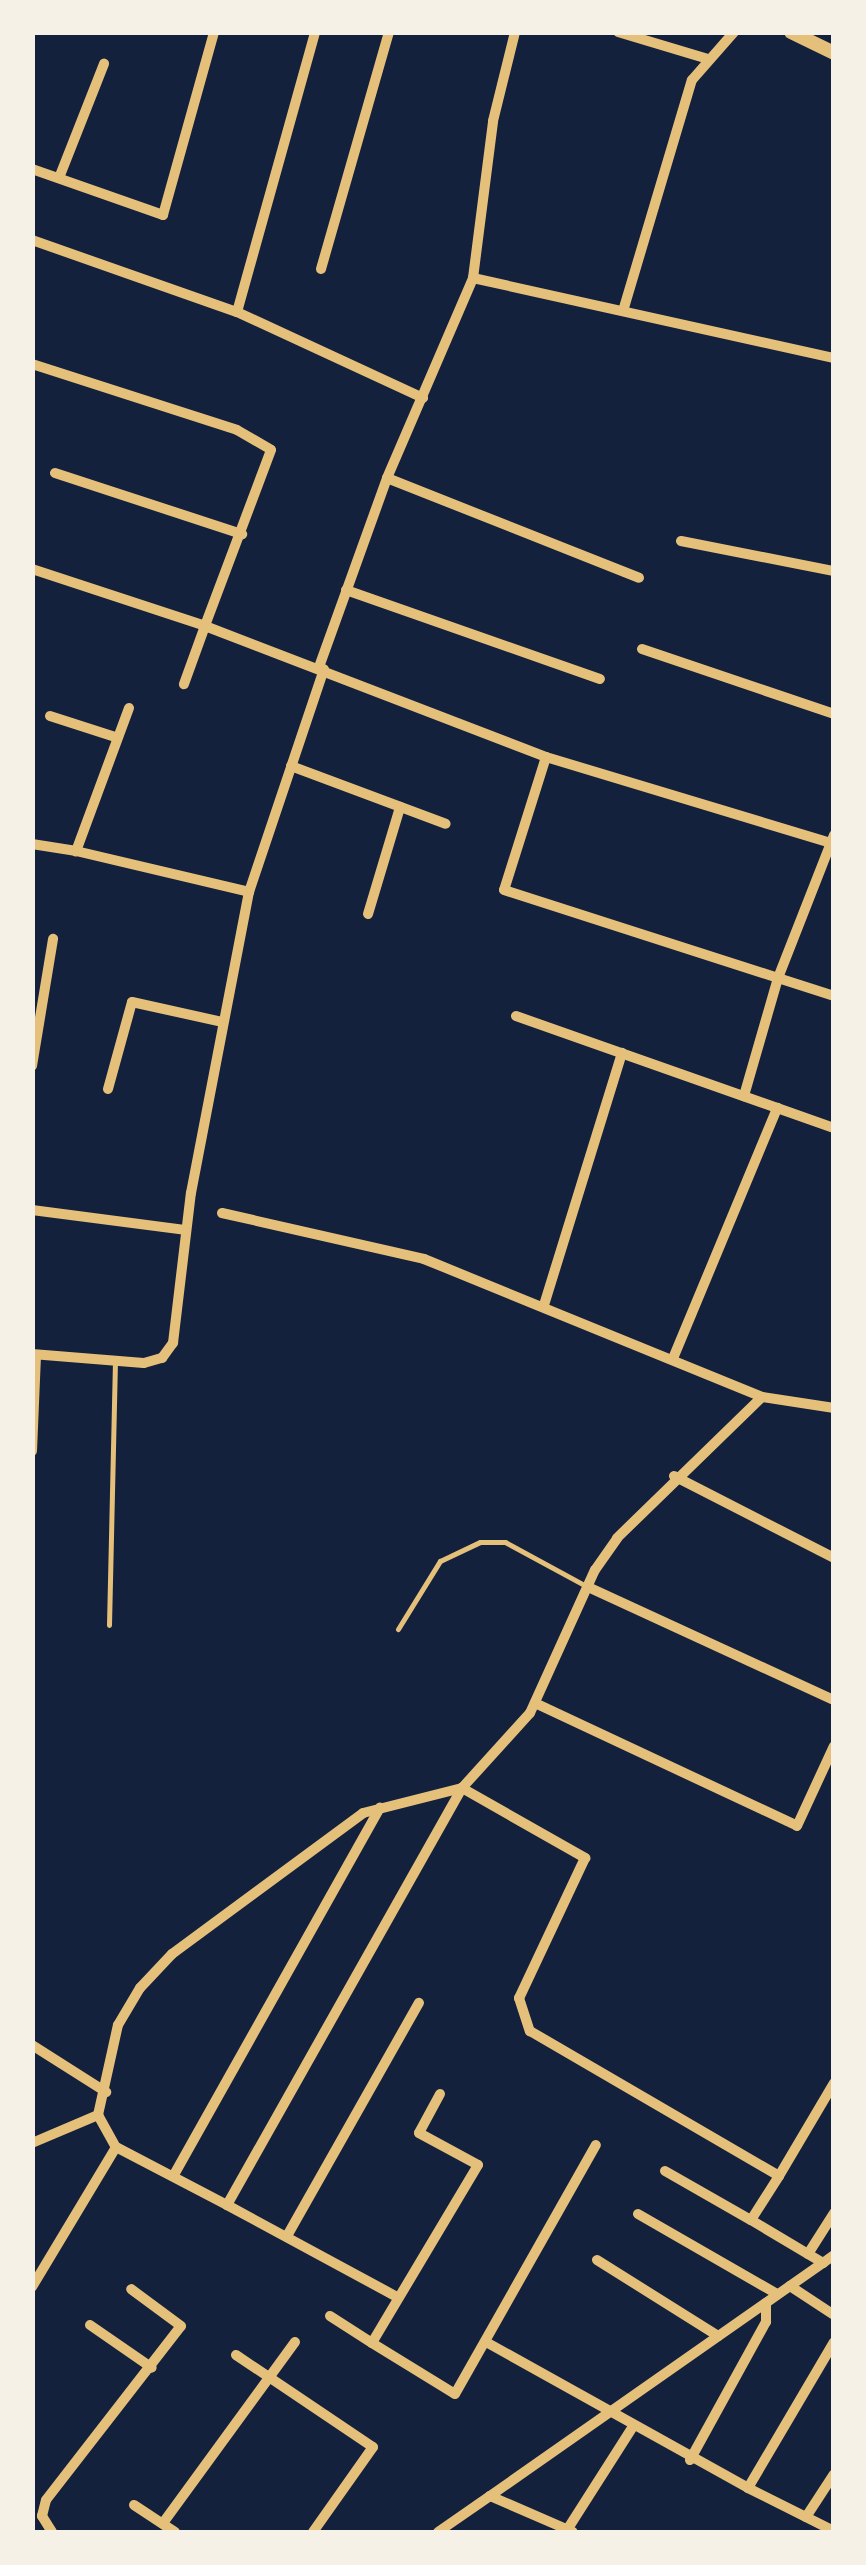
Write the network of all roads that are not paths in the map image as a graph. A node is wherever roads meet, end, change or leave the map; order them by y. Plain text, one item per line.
1 (214, 32) edge
2 (315, 32) edge
3 (389, 32) edge
4 (515, 32) edge
5 (618, 32) edge
6 (734, 32) edge
7 (791, 32) edge
8 (834, 53) edge
9 (708, 59) junction
10 (104, 64) dead end
11 (32, 169) edge
12 (60, 178) junction
13 (33, 242) edge
14 (321, 269) dead end
15 (473, 278) junction
16 (623, 311) junction
17 (237, 312) junction
18 (834, 358) edge
19 (32, 364) edge
20 (424, 398) junction
21 (55, 473) dead end
22 (386, 478) junction
23 (242, 534) junction
24 (681, 540) dead end
25 (32, 569) edge
26 (834, 572) edge
27 (639, 578) dead end
28 (346, 590) junction
29 (204, 626) junction
30 (642, 649) dead end
31 (321, 668) junction
32 (600, 679) dead end
33 (184, 684) dead end
34 (129, 708) dead end
35 (834, 714) edge
36 (50, 716) dead end
37 (118, 738) junction
38 (546, 757) junction
39 (291, 766) junction
40 (400, 807) junction
41 (446, 824) dead end
42 (832, 840) edge
43 (32, 844) edge
44 (76, 851) junction
45 (249, 892) junction
46 (368, 914) dead end
47 (53, 939) dead end
48 (778, 978) junction
49 (834, 996) edge
50 (516, 1016) dead end
51 (222, 1022) junction
52 (622, 1053) junction
53 (32, 1066) edge
54 (108, 1089) dead end
55 (744, 1096) junction
56 (777, 1108) junction
57 (834, 1128) edge
58 (32, 1210) edge
59 (222, 1213) dead end
60 (185, 1230) junction
61 (544, 1305) junction
62 (34, 1354) edge
63 (674, 1356) junction
64 (115, 1362) junction
65 (762, 1396) junction
66 (834, 1408) edge
67 (32, 1451) edge
68 (674, 1476) junction
69 (834, 1558) edge
70 (588, 1586) junction
71 (109, 1625) dead end
72 (398, 1629) dead end
73 (834, 1700) edge
74 (535, 1703) junction
75 (834, 1746) edge
76 (462, 1788) junction
77 (380, 1807) junction
78 (418, 2003) dead end
79 (32, 2045) edge
80 (834, 2083) edge
81 (106, 2092) junction
82 (440, 2094) dead end
83 (98, 2115) junction
84 (32, 2143) edge
85 (596, 2145) dead end
86 (116, 2147) junction
87 (665, 2171) dead end
88 (175, 2174) junction
89 (779, 2176) junction
90 (227, 2206) junction
91 (834, 2213) edge
92 (638, 2214) dead end
93 (751, 2220) junction
94 (288, 2236) junction
95 (808, 2254) junction
96 (834, 2255) edge
97 (597, 2260) dead end
98 (823, 2263) junction
99 (790, 2286) junction
100 (32, 2287) edge
101 (131, 2289) dead end
102 (778, 2294) junction
103 (396, 2297) junction
104 (766, 2302) junction
105 (330, 2316) dead end
106 (834, 2316) edge
107 (90, 2325) dead end
108 (718, 2336) junction
109 (295, 2342) dead end
110 (486, 2342) junction
111 (834, 2342) edge
112 (372, 2343) junction
113 (236, 2356) dead end
114 (152, 2368) junction
115 (271, 2378) junction
116 (606, 2414) junction
117 (632, 2428) junction
118 (690, 2460) junction
119 (834, 2474) edge
120 (748, 2488) junction
121 (490, 2496) junction
122 (134, 2505) dead end
123 (806, 2517) junction
124 (164, 2524) junction
125 (834, 2531) edge
126 (52, 2532) edge
127 (175, 2532) edge
128 (313, 2532) edge
129 (438, 2532) edge
130 (570, 2532) edge

1 - 12 street
2 - 17 street
3 - 14 street
4 - 15 street
5 - 9 street
6 - 9 street
7 - 8 street
9 - 16 street
10 - 12 street
11 - 12 street
13 - 17 street
15 - 16 street
15 - 20 street
16 - 18 street
17 - 20 street
19 - 23 street
20 - 22 street
21 - 23 street
22 - 27 street
22 - 28 street
23 - 29 street
24 - 26 street
25 - 29 street
28 - 31 street
28 - 32 street
29 - 31 street
29 - 33 street
30 - 35 street
31 - 38 street
31 - 39 street
34 - 37 street
36 - 37 street
37 - 44 street
38 - 42 street
38 - 48 street
39 - 40 street
39 - 45 street
40 - 41 street
40 - 46 street
42 - 48 street
43 - 44 street
44 - 45 street
45 - 51 street
47 - 53 street
48 - 49 street
48 - 55 street
50 - 52 street
51 - 54 street
51 - 60 street
52 - 55 street
52 - 61 street
55 - 56 street
56 - 57 street
56 - 63 street
58 - 60 street
59 - 61 street
60 - 64 street
61 - 63 street
62 - 64 street
62 - 67 street
63 - 65 street
64 - 71 lane
65 - 66 street
65 - 68 street
68 - 69 street
68 - 70 street
70 - 72 lane
70 - 73 street
70 - 74 street
74 - 75 street
74 - 76 street
76 - 77 street
76 - 89 street
76 - 90 street
77 - 81 street
77 - 88 street
78 - 94 street
79 - 81 street
80 - 89 street
81 - 83 street
82 - 103 street
83 - 84 street
83 - 86 street
85 - 110 street
86 - 88 street
86 - 100 street
87 - 93 street
88 - 90 street
89 - 93 street
90 - 94 street
91 - 95 street
92 - 102 street
93 - 95 street
94 - 103 street
95 - 98 street
96 - 98 street
97 - 108 street
98 - 99 street
99 - 102 street
99 - 106 street
101 - 114 street
102 - 104 street
103 - 112 street
104 - 108 street
104 - 118 street
105 - 112 street
107 - 114 street
108 - 116 street
109 - 115 street
110 - 112 street
110 - 116 street
111 - 120 street
113 - 115 street
114 - 126 street
115 - 124 street
115 - 128 street
116 - 117 street
116 - 121 street
117 - 118 street
117 - 130 street
118 - 120 street
119 - 123 street
120 - 123 street
121 - 129 street
121 - 130 street
122 - 124 street
123 - 125 street
124 - 127 street

